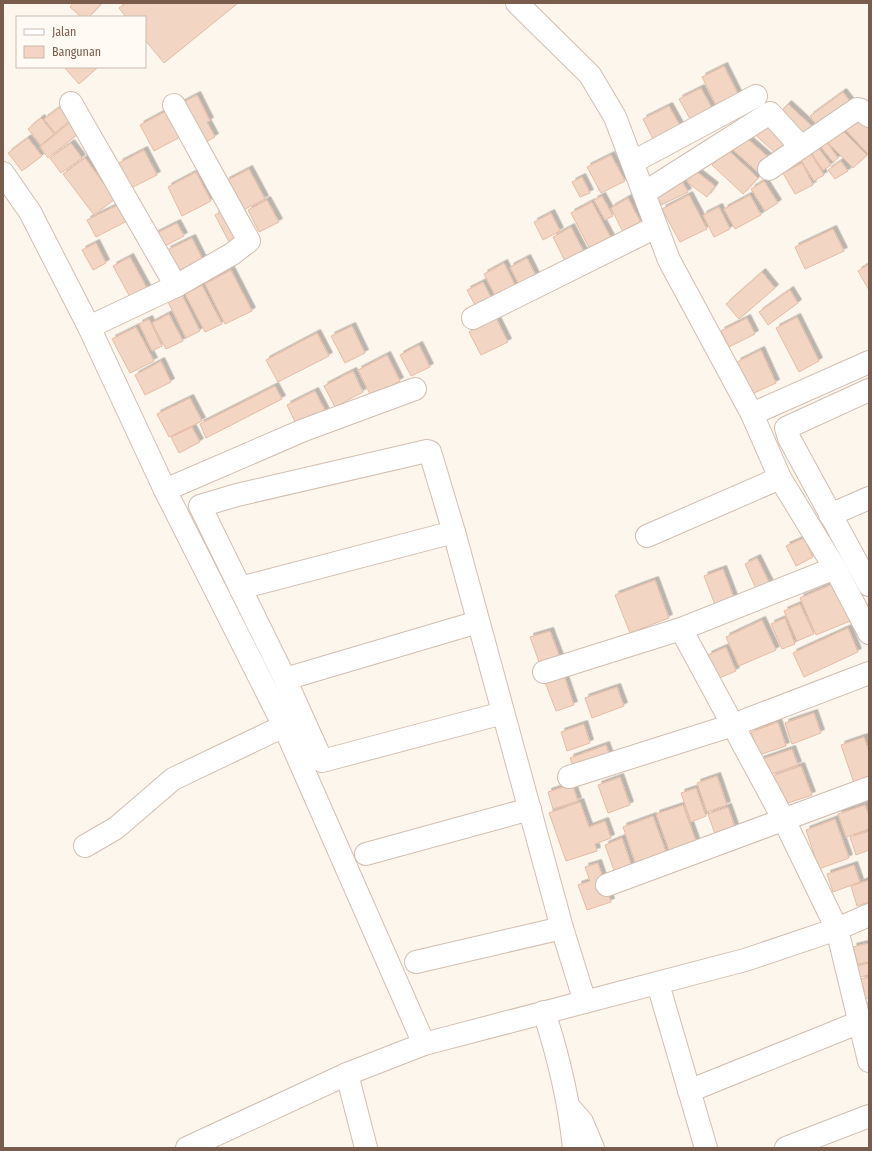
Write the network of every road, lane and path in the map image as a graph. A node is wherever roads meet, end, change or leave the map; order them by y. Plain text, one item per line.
1 (517, 3) edge
2 (756, 96) dead end
3 (71, 103) dead end
4 (174, 105) dead end
5 (869, 116) edge
6 (801, 147) junction
7 (634, 162) junction
8 (769, 169) dead end
9 (3, 173) edge
10 (644, 193) junction
11 (656, 227) junction
12 (176, 286) junction
13 (473, 318) dead end
14 (89, 328) junction
15 (869, 362) edge
16 (415, 389) dead end
17 (869, 390) edge
18 (752, 414) junction
19 (780, 478) junction
20 (165, 490) junction
21 (869, 498) edge
22 (830, 515) junction
23 (454, 532) junction
24 (647, 536) dead end
25 (834, 568) junction
26 (869, 585) edge
27 (240, 588) junction
28 (478, 622) junction
29 (681, 629) junction
30 (869, 633) edge
31 (544, 672) dead end
32 (869, 673) edge
33 (285, 679) junction
34 (503, 714) junction
35 (733, 725) junction
36 (284, 726) junction
37 (569, 777) dead end
38 (869, 788) edge
39 (530, 809) junction
40 (784, 820) junction
41 (85, 846) dead end
42 (366, 854) dead end
43 (607, 885) dead end
44 (869, 915) edge
45 (562, 928) junction
46 (837, 929) junction
47 (416, 962) dead end
48 (658, 984) junction
49 (585, 1002) junction
50 (544, 1012) junction
51 (860, 1022) junction
52 (424, 1044) junction
53 (869, 1061) edge
54 (347, 1074) junction
55 (689, 1091) junction
56 (570, 1107) junction
57 (869, 1116) edge
58 (187, 1148) edge
59 (366, 1148) edge
60 (574, 1148) edge
61 (593, 1148) edge
62 (706, 1148) edge
63 (786, 1148) edge

1 - 7 street
2 - 7 street
3 - 12 street
4 - 12 street
5 - 6 street
6 - 8 street
6 - 10 street
7 - 10 street
9 - 14 street
10 - 11 street
11 - 13 street
11 - 18 street
12 - 14 street
14 - 20 street
15 - 18 street
16 - 20 street
17 - 22 street
18 - 19 street
19 - 24 street
19 - 25 street
20 - 36 street
21 - 22 street
22 - 26 street
23 - 27 street
23 - 27 street
23 - 28 street
25 - 29 street
25 - 30 street
27 - 33 street
28 - 33 street
28 - 34 street
29 - 31 street
29 - 35 street
32 - 35 street
33 - 34 street
34 - 39 street
35 - 37 street
35 - 40 street
36 - 41 street
36 - 52 street
38 - 40 street
39 - 42 street
39 - 45 street
40 - 43 street
40 - 46 street
44 - 46 street
45 - 47 street
45 - 49 street
46 - 48 street
46 - 51 street
48 - 49 street
48 - 55 street
49 - 50 street
50 - 52 street
50 - 56 street
51 - 53 street
51 - 55 street
52 - 54 street
54 - 58 street
54 - 59 street
55 - 62 street
56 - 60 street
56 - 61 street
57 - 63 street

